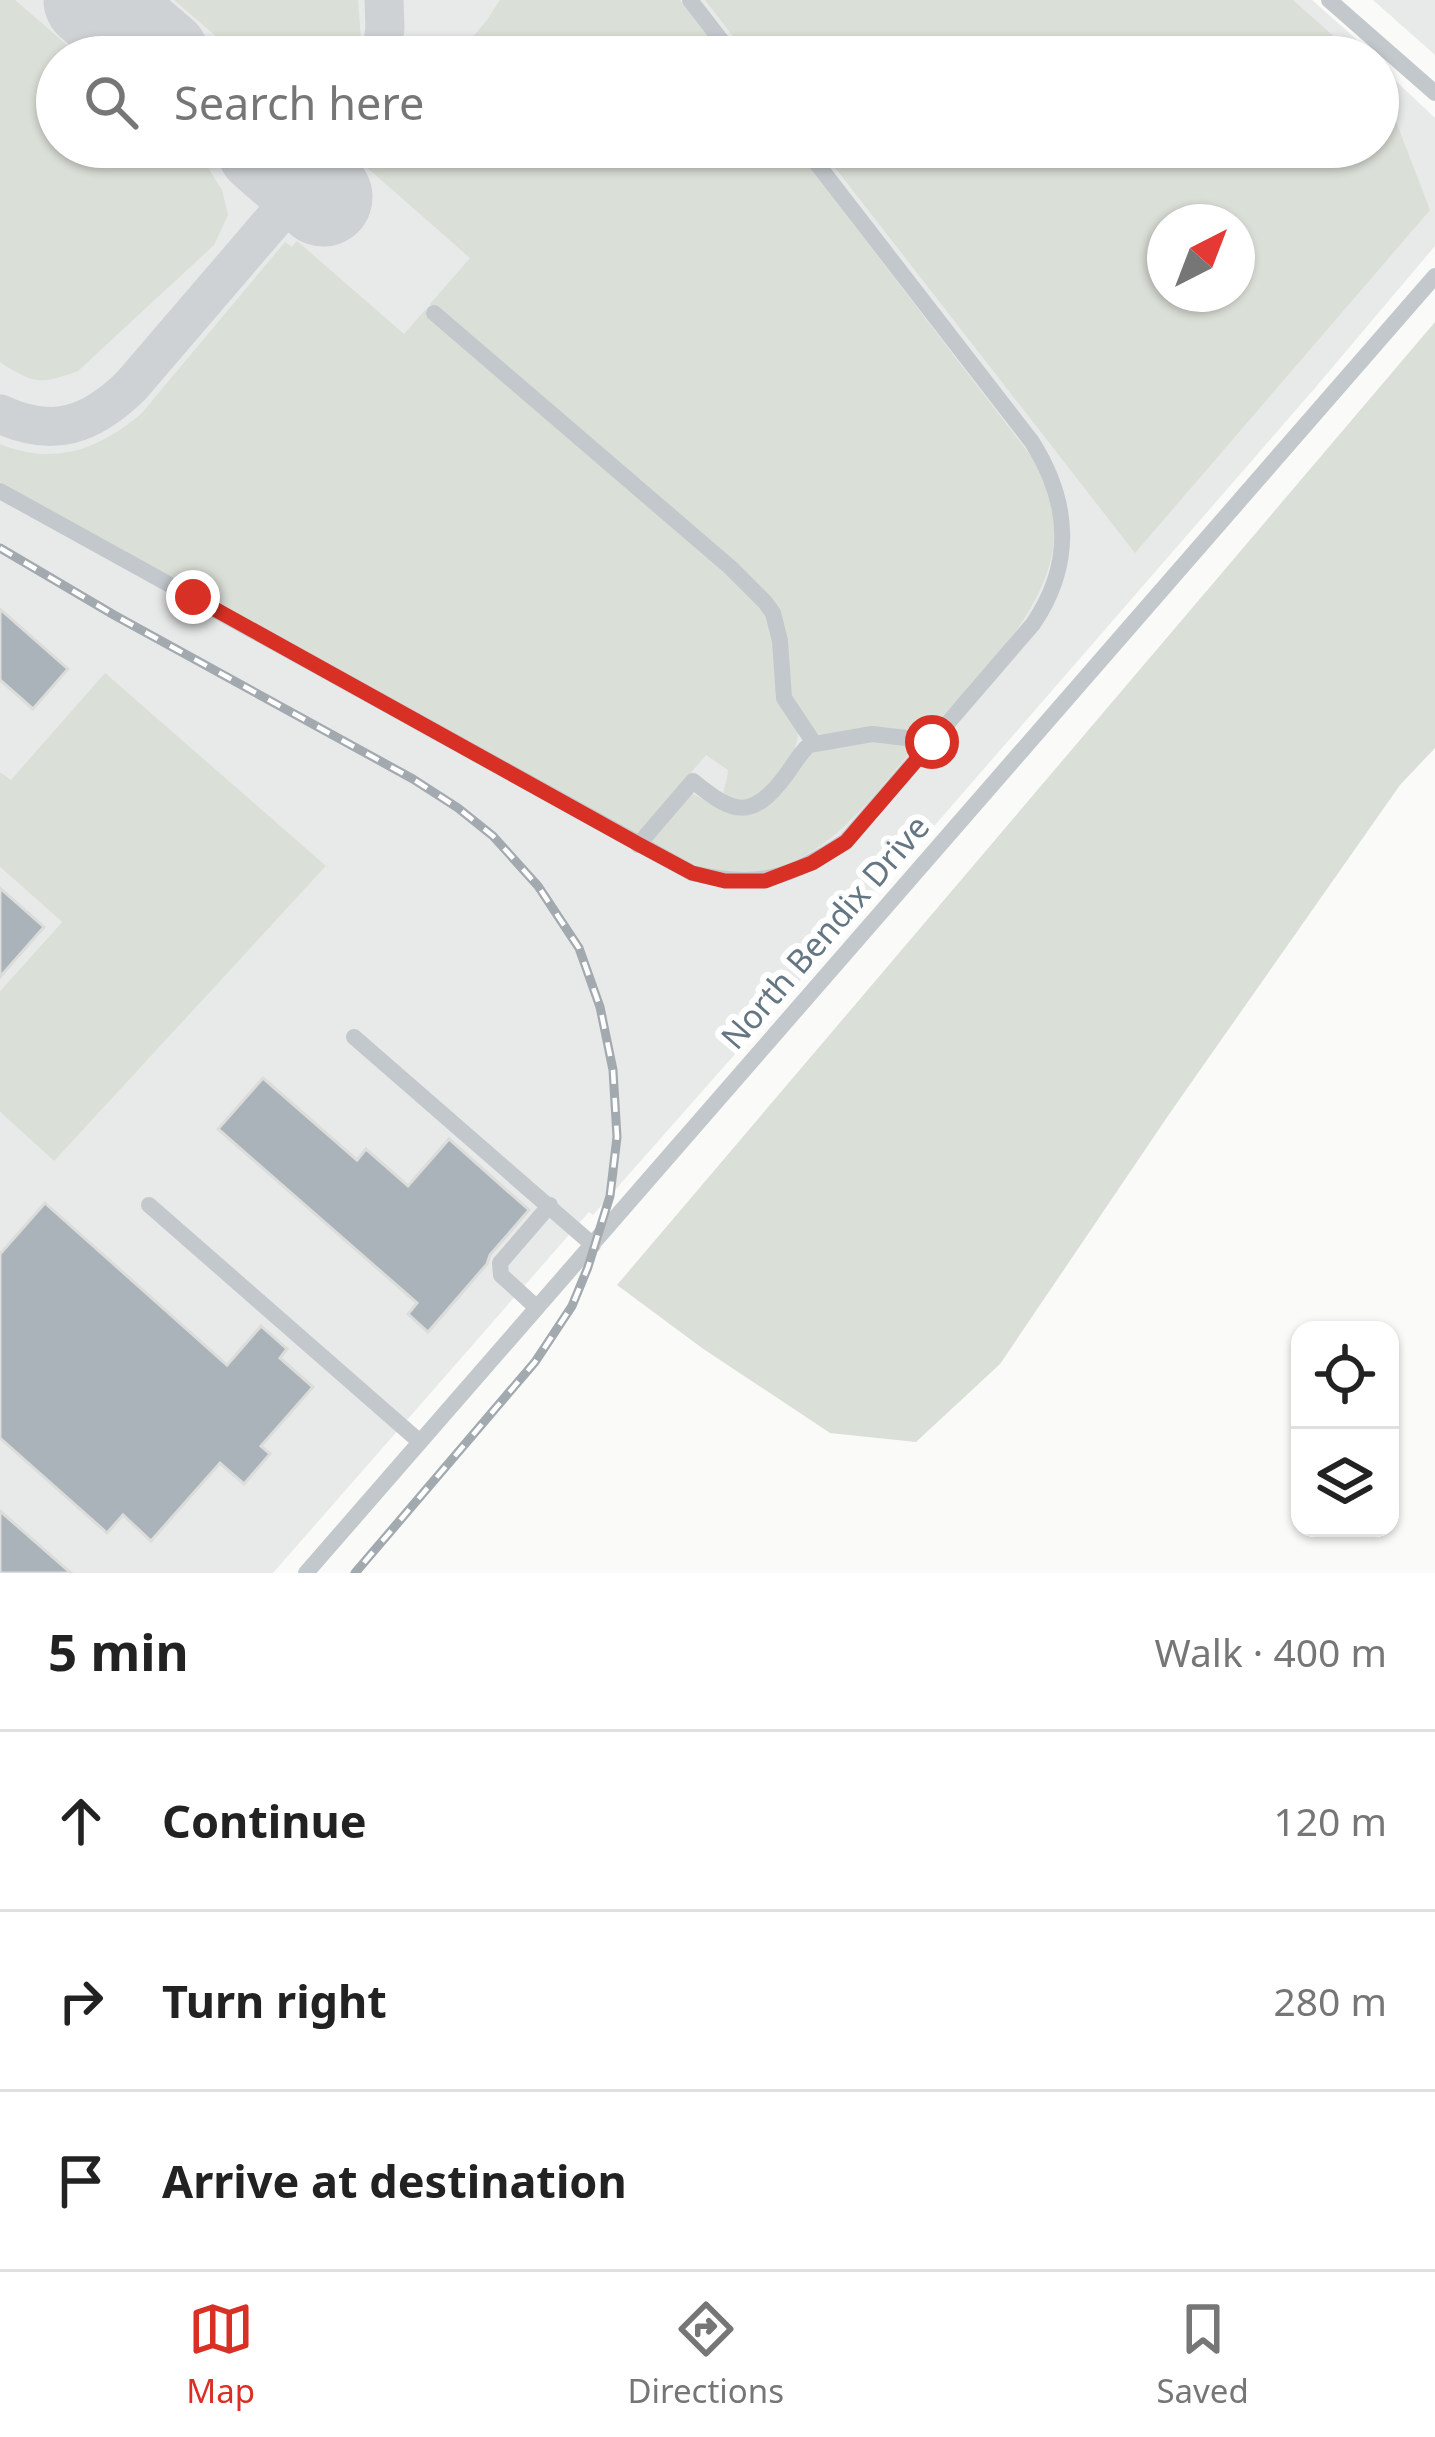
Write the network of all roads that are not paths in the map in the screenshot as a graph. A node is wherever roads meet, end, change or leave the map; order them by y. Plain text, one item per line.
1 (690, 0) edge
2 (1329, 0) edge
3 (718, 36) edge
4 (1370, 36) edge
5 (1399, 61) edge
6 (1435, 93) edge
7 (820, 168) edge
8 (1435, 276) edge
9 (434, 313) dead end
10 (0, 491) edge
11 (932, 742) junction
12 (814, 743) junction
13 (638, 844) junction
14 (354, 1037) dead end
15 (149, 1204) dead end
16 (550, 1205) junction
17 (593, 1245) junction
18 (537, 1308) junction
19 (420, 1442) junction
20 (306, 1573) edge

1 - 3 street
2 - 4 street
5 - 6 street
7 - 11 street
8 - 17 street, North Bendix Drive
9 - 12 street
10 - 13 street
11 - 12 street
11 - 13 street
12 - 13 street
14 - 16 street
15 - 19 street
16 - 17 street
16 - 18 street
17 - 18 street, North Bendix Drive
18 - 19 street, North Bendix Drive
19 - 20 street, North Bendix Drive

